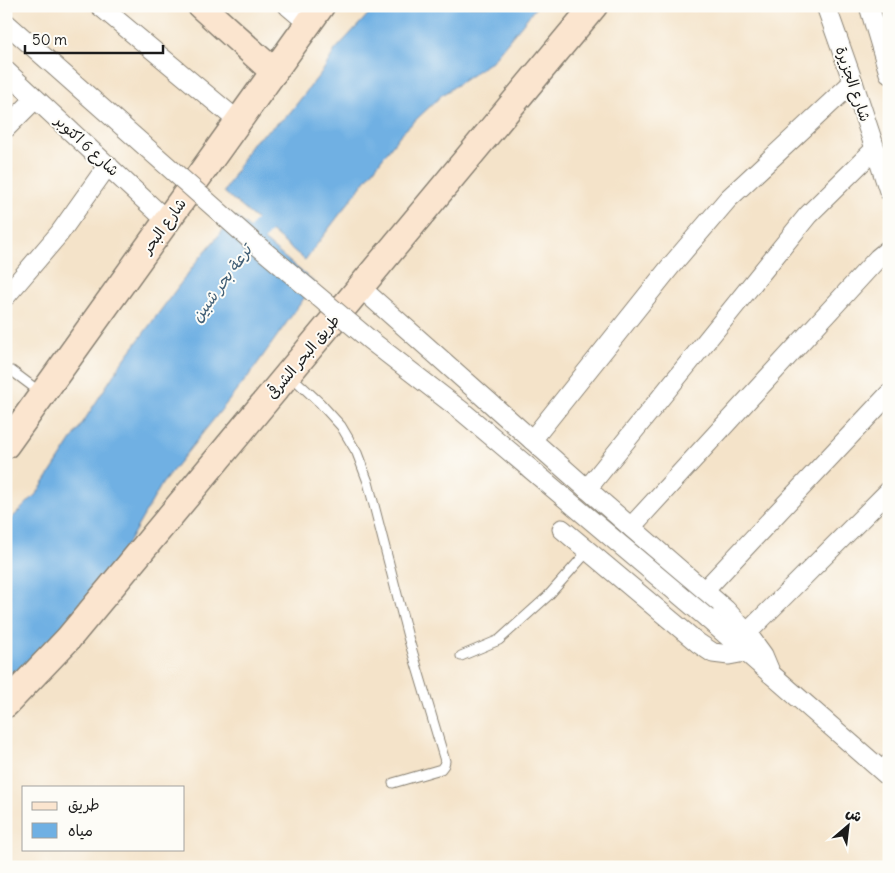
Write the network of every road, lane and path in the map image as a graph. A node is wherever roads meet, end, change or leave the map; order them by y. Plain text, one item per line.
1 (100, 6) edge
2 (201, 6) edge
3 (288, 6) edge
4 (594, 6) edge
5 (826, 6) edge
6 (869, 6) edge
7 (315, 15) edge
8 (6, 23) edge
9 (6, 72) edge
10 (274, 72) junction
11 (889, 73) edge
12 (853, 82) junction
13 (35, 99) junction
14 (238, 121) junction
15 (6, 128) edge
16 (875, 149) junction
17 (108, 165) junction
18 (889, 191) edge
19 (168, 220) junction
20 (889, 249) edge
21 (361, 288) junction
22 (6, 296) edge
23 (12, 372) dead end
24 (289, 374) junction
25 (43, 394) junction
26 (889, 394) edge
27 (532, 440) junction
28 (6, 445) edge
29 (586, 489) junction
30 (889, 492) edge
31 (631, 528) junction
32 (562, 529) dead end
33 (588, 551) junction
34 (704, 591) junction
35 (746, 632) junction
36 (745, 652) junction
37 (461, 656) dead end
38 (771, 674) junction
39 (6, 704) edge
40 (885, 767) edge
41 (393, 783) dead end

1 - 14 street
2 - 10 street
3 - 7 street
4 - 21 street, طريق البحر الشرقى
5 - 12 street, شارع الجزيرة
6 - 11 street
7 - 10 street, شارع البحر
8 - 36 street, bridge
9 - 13 street, شارع 6 اكتوبر
10 - 14 street, شارع البحر
12 - 16 street, شارع الجزيرة
12 - 27 street
13 - 15 street
13 - 17 street, شارع 6 اكتوبر
14 - 19 street, شارع البحر
16 - 18 street, شارع الجزيرة
16 - 29 street
17 - 19 street, شارع 6 اكتوبر
17 - 22 street
19 - 25 street, شارع البحر
20 - 31 street
21 - 24 street, طريق البحر الشرقى
21 - 27 street
23 - 25 lane
24 - 39 street, طريق البحر الشرقى
24 - 41 lane
25 - 28 street, شارع البحر
26 - 34 street
27 - 29 street
29 - 31 street
30 - 35 street
31 - 34 street
32 - 33 street
33 - 36 street
33 - 37 lane
34 - 35 street
35 - 38 street
36 - 38 street
38 - 40 street

